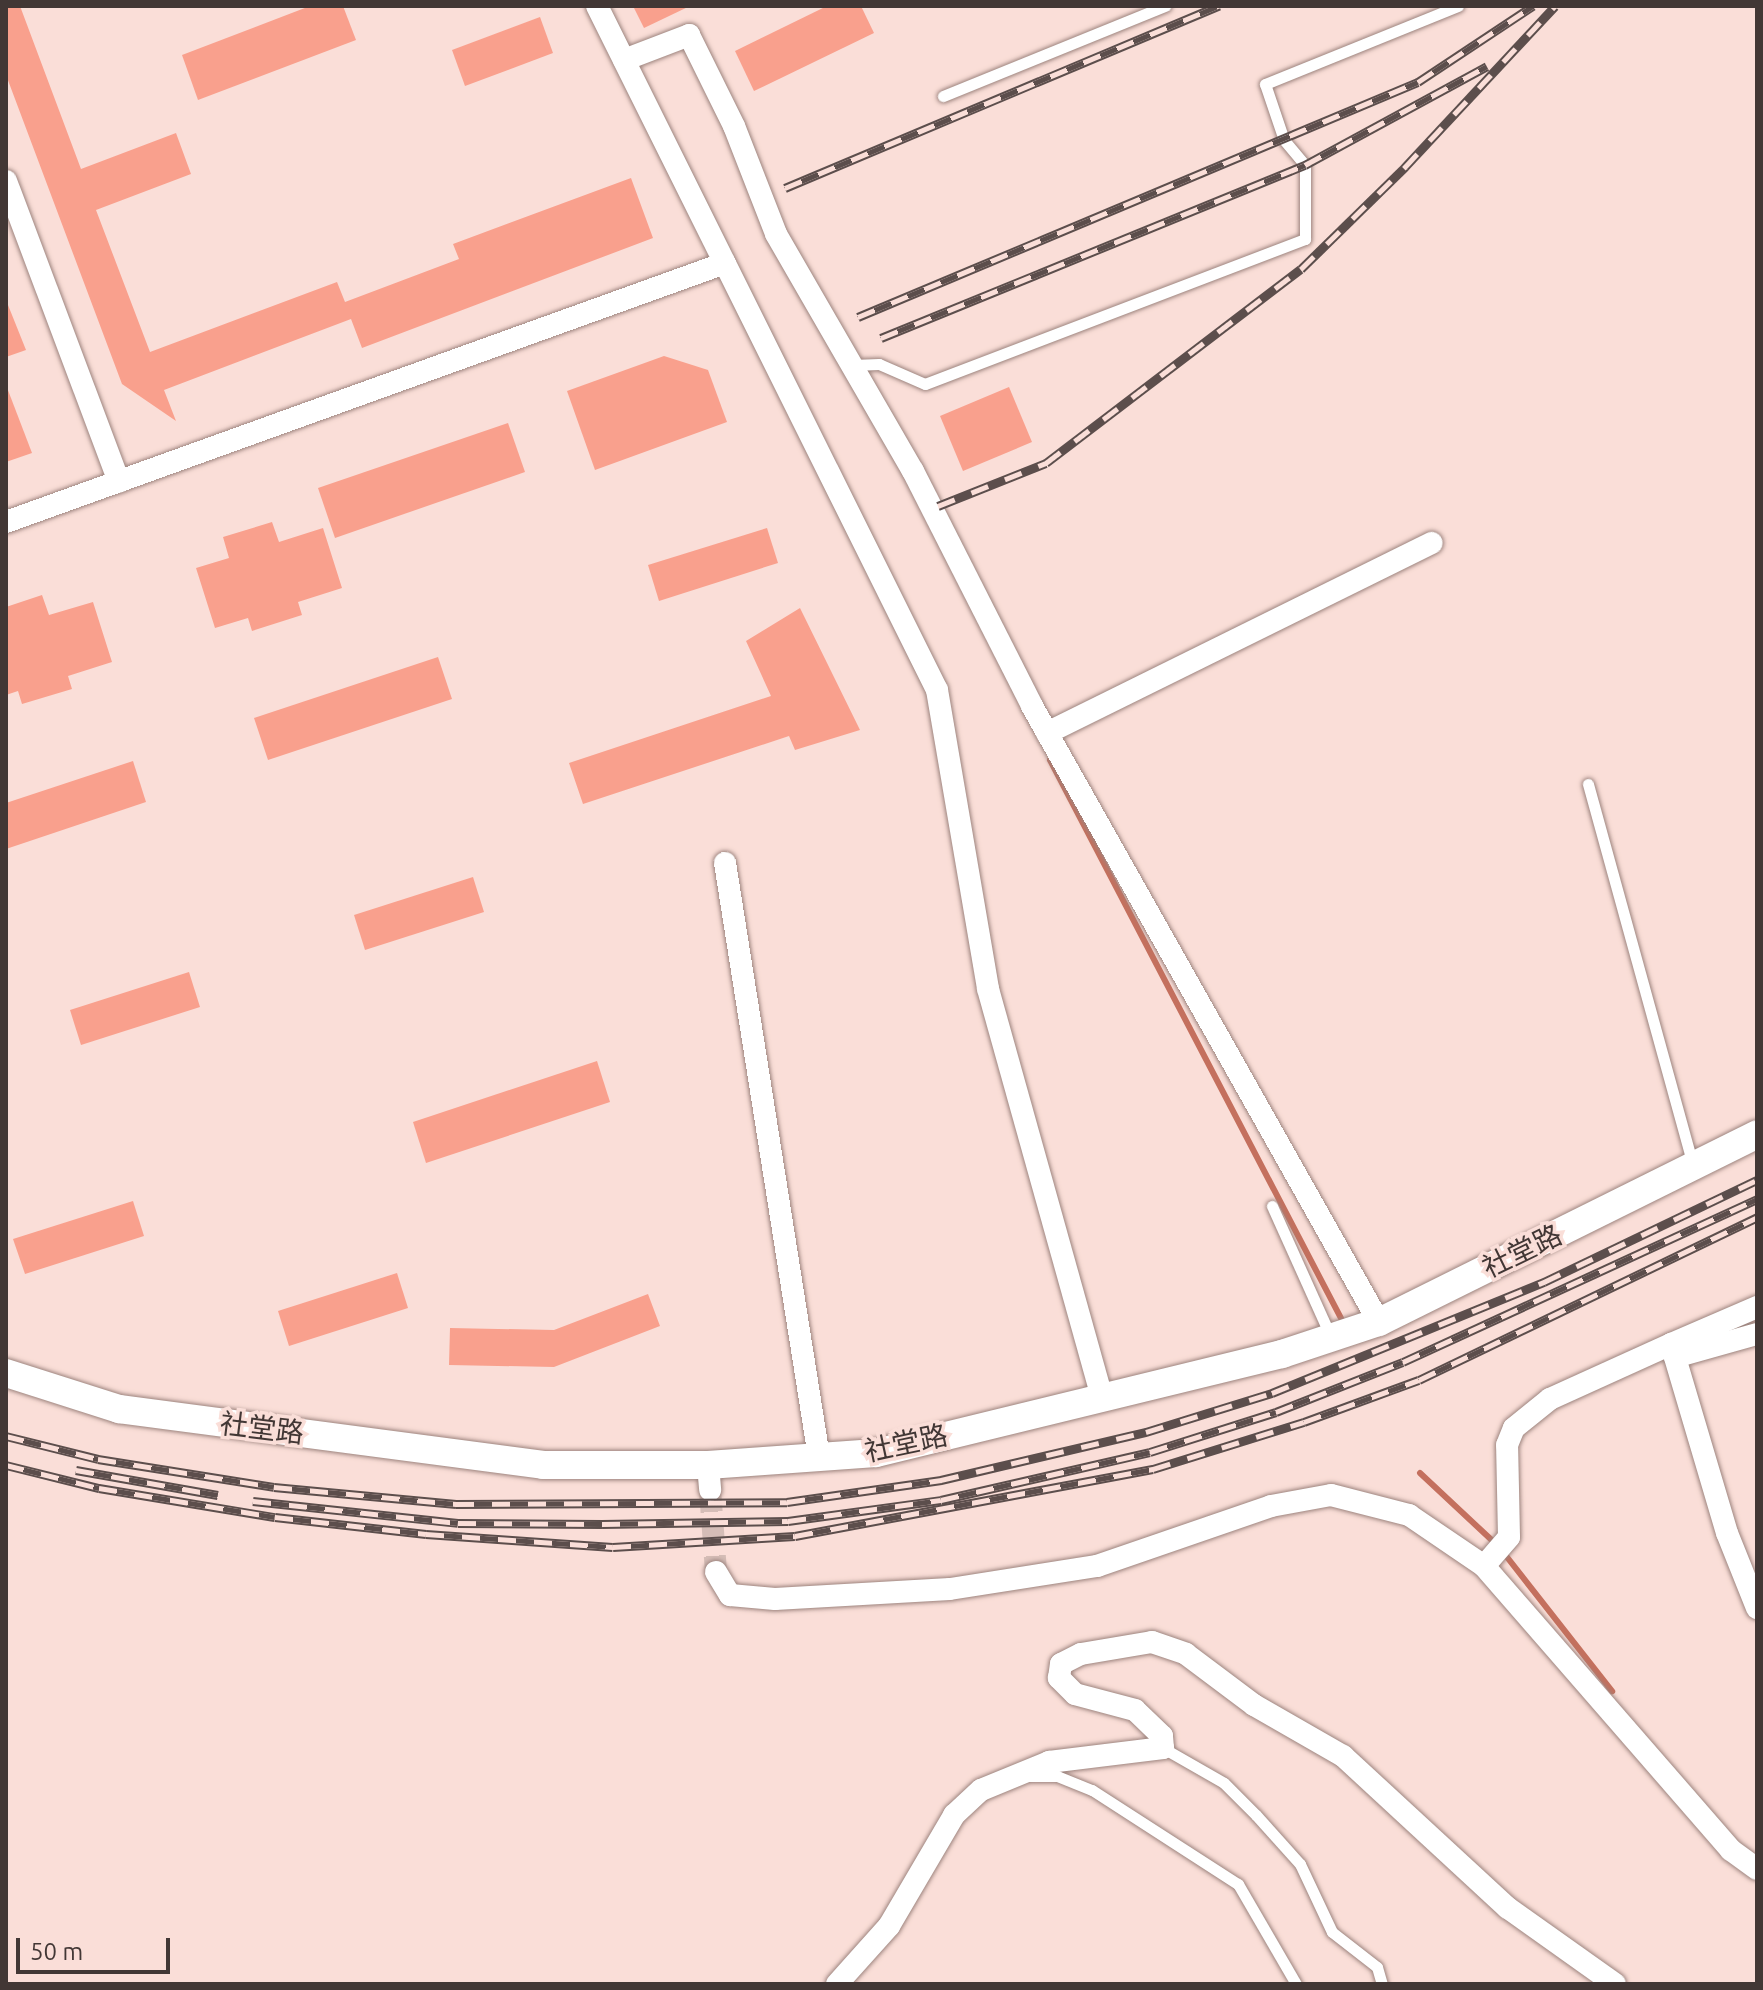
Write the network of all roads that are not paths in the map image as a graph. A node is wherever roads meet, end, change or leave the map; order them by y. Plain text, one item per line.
1 (597, 6) edge
2 (1165, 6) edge
3 (1458, 6) edge
4 (624, 60) junction
5 (943, 96) dead end
6 (6, 181) edge
7 (725, 263) junction
8 (852, 365) junction
9 (119, 481) junction
10 (6, 522) edge
11 (1432, 543) dead end
12 (1047, 733) junction
13 (1588, 784) dead end
14 (725, 863) dead end
15 (1757, 1134) edge
16 (1693, 1166) junction
17 (1272, 1206) dead end
18 (1757, 1307) edge
19 (1379, 1322) junction
20 (1757, 1334) edge
21 (1332, 1338) junction
22 (1673, 1350) junction
23 (6, 1373) edge
24 (1102, 1398) junction
25 (819, 1457) junction
26 (1487, 1562) junction
27 (716, 1572) tunnel mouth
28 (1757, 1608) edge
29 (1163, 1748) junction
30 (1014, 1773) junction
31 (1757, 1869) edge
32 (837, 1984) edge
33 (1296, 1984) edge
34 (1382, 1984) edge
35 (1615, 1984) edge

1 - 4 street
2 - 5 lane
3 - 8 lane
4 - 7 street
4 - 8 street
6 - 9 street
7 - 9 street
7 - 24 street
8 - 12 street
9 - 10 street
11 - 12 street
12 - 19 street
13 - 16 lane
14 - 25 street
15 - 16 street, 社堂路
16 - 19 street, 社堂路
17 - 21 lane
18 - 22 street
19 - 21 street, 社堂路
20 - 22 street
21 - 24 street, 社堂路
22 - 26 street
22 - 28 street
23 - 25 street, 社堂路
24 - 25 street, 社堂路
26 - 27 street
26 - 31 street
29 - 30 street
29 - 34 lane
29 - 35 street
30 - 32 street
30 - 33 lane

